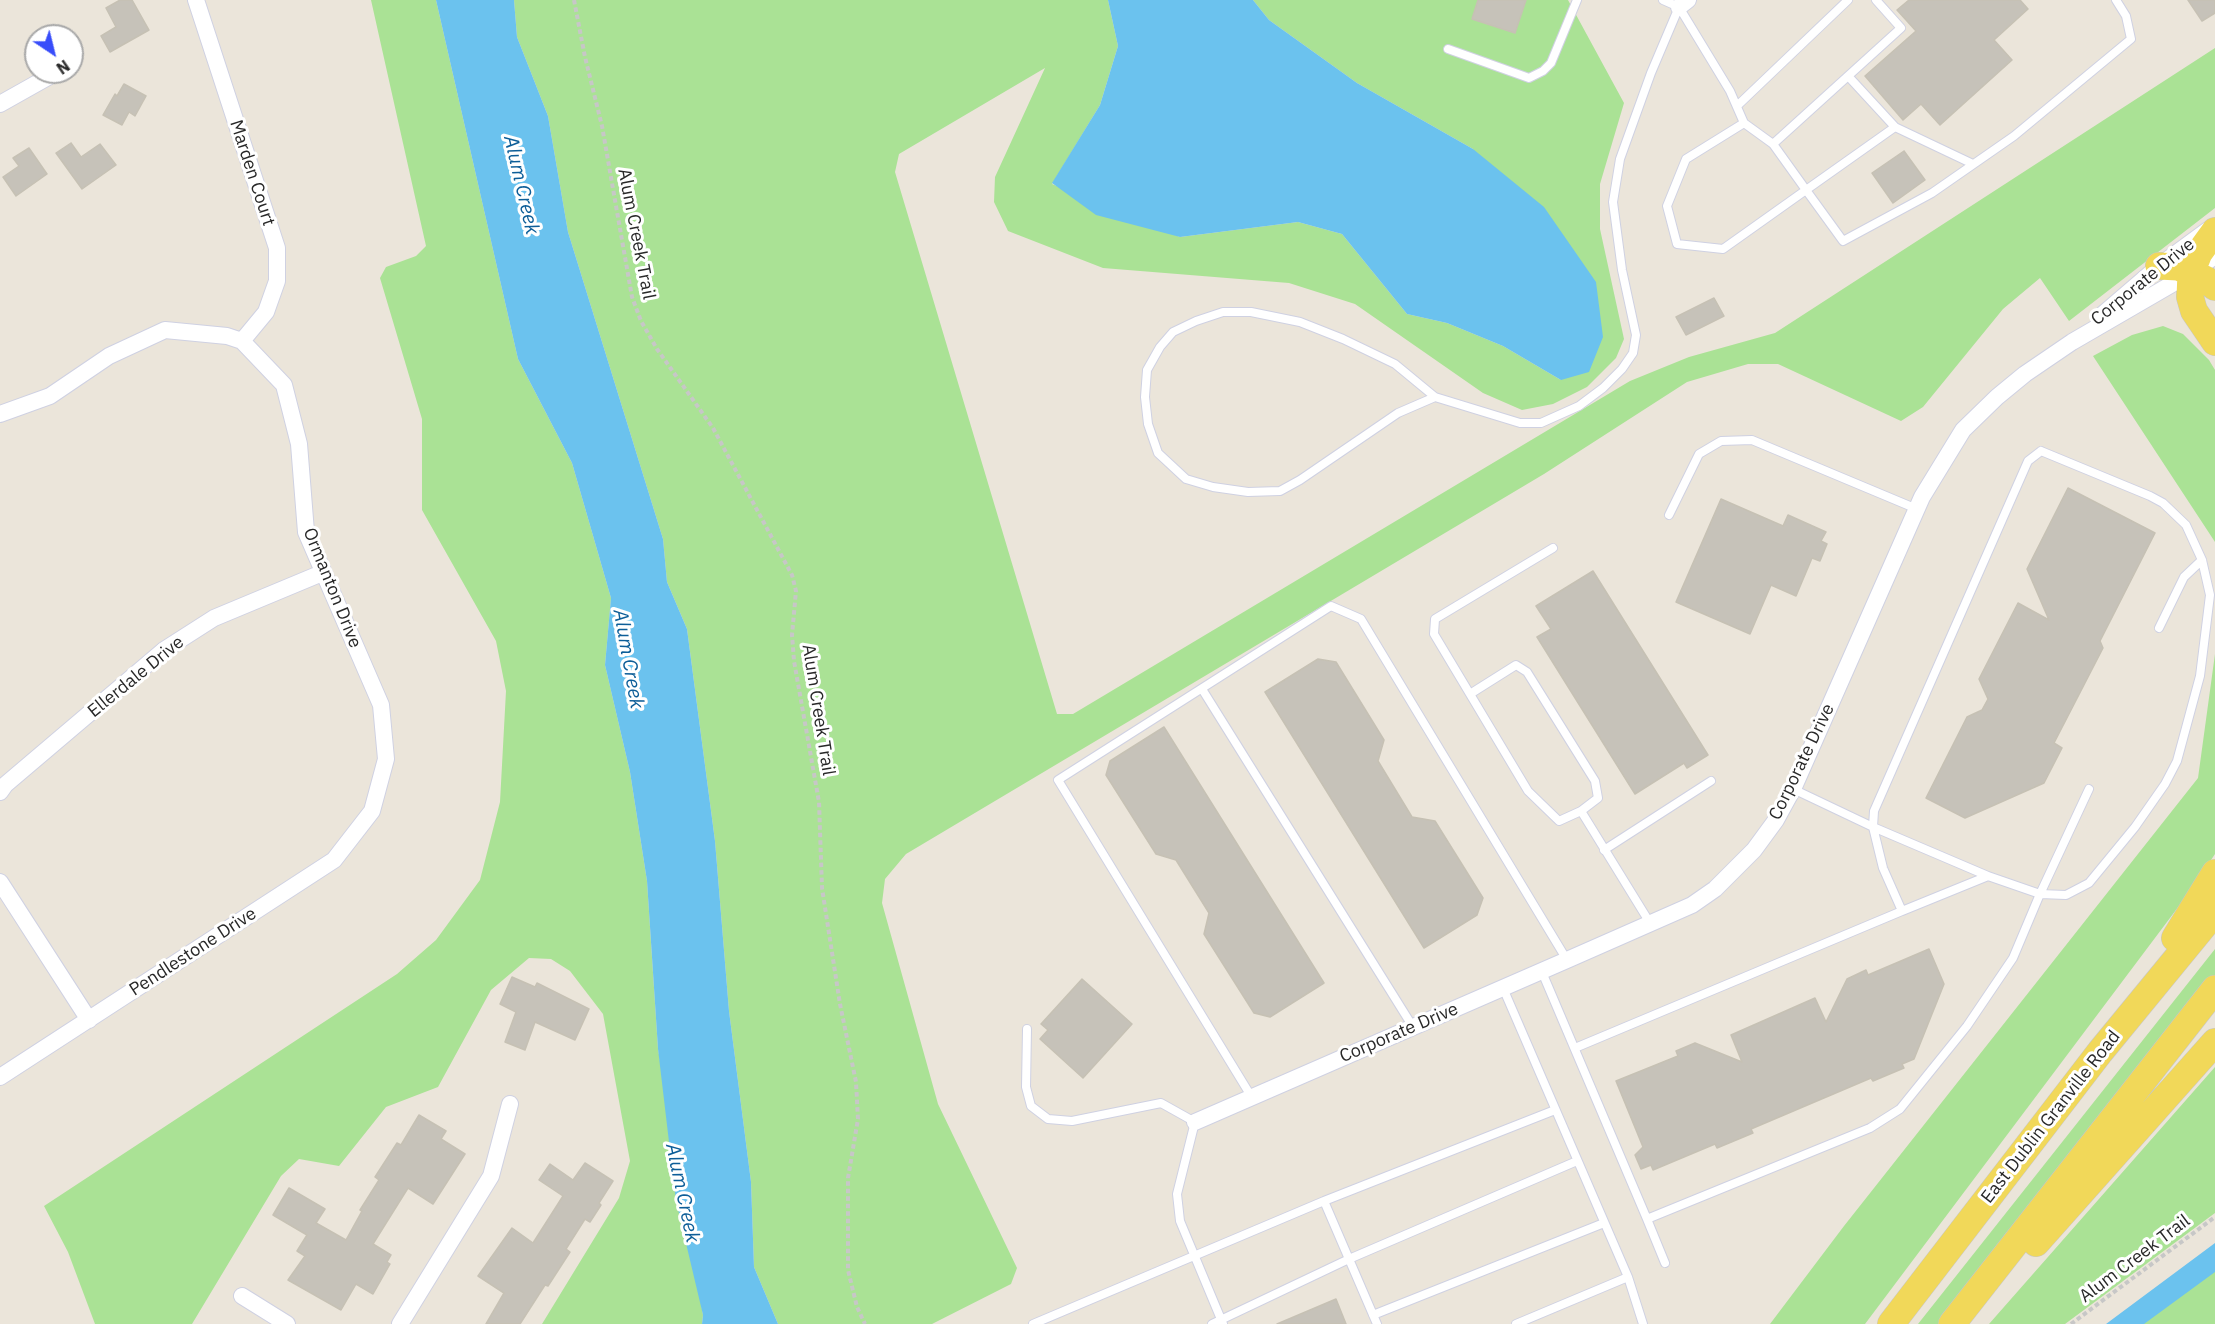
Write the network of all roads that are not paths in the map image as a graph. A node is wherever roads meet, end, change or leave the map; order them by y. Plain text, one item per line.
1 (196, 0) edge
2 (1577, 0) edge
3 (1663, 0) edge
4 (1848, 0) edge
5 (1876, 0) edge
6 (2116, 0) edge
7 (1684, 3) edge
8 (1448, 50) dead end
9 (1848, 76) junction
10 (36, 84) edge
11 (0, 104) edge
12 (1737, 106) junction
13 (1744, 123) junction
14 (1895, 127) junction
15 (1773, 144) junction
16 (1973, 164) junction
17 (1806, 190) junction
18 (2215, 225) edge
19 (2215, 231) edge
20 (2215, 256) edge
21 (2158, 266) junction
22 (2191, 273) junction
23 (2215, 287) edge
24 (242, 341) junction
25 (2072, 342) junction
26 (2215, 342) edge
27 (1435, 397) junction
28 (0, 414) edge
29 (1917, 509) junction
30 (1669, 515) dead end
31 (1553, 548) dead end
32 (2202, 560) junction
33 (322, 573) junction
34 (2159, 628) dead end
35 (1202, 688) junction
36 (1470, 694) junction
37 (1711, 780) dead end
38 (1793, 789) junction
39 (2089, 789) dead end
40 (0, 792) edge
41 (372, 811) joint
42 (1581, 811) junction
43 (1873, 827) junction
44 (1604, 850) junction
45 (2215, 873) edge
46 (1988, 876) junction
47 (0, 882) edge
48 (2040, 894) junction
49 (1902, 911) junction
50 (2215, 912) edge
51 (1650, 923) junction
52 (1568, 960) junction
53 (1542, 972) junction
54 (1503, 988) junction
55 (2215, 989) edge
56 (89, 1020) junction
57 (1413, 1027) junction
58 (1027, 1029) dead end
59 (2215, 1042) edge
60 (1575, 1048) junction
61 (2100, 1052) junction
62 (0, 1077) edge
63 (1251, 1096) junction
64 (510, 1104) dead end
65 (1555, 1110) junction
66 (1195, 1122) junction
67 (1577, 1161) junction
68 (1324, 1201) junction
69 (1647, 1220) junction
70 (1604, 1223) junction
71 (1195, 1256) junction
72 (1349, 1259) junction
73 (1665, 1263) dead end
74 (1628, 1277) junction
75 (242, 1296) dead end
76 (1373, 1315) junction
77 (1222, 1322) edge
78 (286, 1324) edge
79 (400, 1324) edge
80 (1033, 1324) edge
81 (1212, 1324) edge
82 (1377, 1324) edge
83 (1516, 1324) edge
84 (1643, 1324) edge
85 (1891, 1324) edge
86 (1952, 1324) edge
87 (1964, 1324) edge

1 - 24 street, Marden Court
2 - 8 lane
3 - 7 lane
4 - 12 lane
5 - 9 lane
6 - 16 lane
7 - 12 lane
7 - 27 lane
9 - 14 lane
9 - 15 lane
10 - 11 street
12 - 13 lane
13 - 15 lane
13 - 17 lane
14 - 16 lane
14 - 17 lane
15 - 17 lane
16 - 17 lane
18 - 21 street, Corporate Drive
19 - 22 main road
20 - 22 street, Corporate Drive
21 - 22 main road
21 - 25 street, Corporate Drive
22 - 23 main road
22 - 25 street, Corporate Drive
22 - 26 main road
24 - 28 street
24 - 33 street, Ormanton Drive
25 - 29 street, Corporate Drive
27 - 27 lane
29 - 30 lane
29 - 38 street, Corporate Drive
31 - 36 lane
32 - 34 lane
32 - 43 lane
32 - 48 lane
33 - 40 street, Ellerdale Drive
33 - 41 street, Ormanton Drive
35 - 52 lane
35 - 57 lane
35 - 63 lane
36 - 42 lane
36 - 42 lane
37 - 44 lane
38 - 43 lane
38 - 51 street, Corporate Drive
39 - 48 lane
41 - 56 street, Pendlestone Drive
42 - 44 lane
43 - 46 lane
43 - 49 lane
44 - 51 lane
45 - 61 main road
46 - 48 lane
46 - 49 lane
47 - 56 street
48 - 69 lane
49 - 60 lane
50 - 61 main road, East Dublin Granville Road
51 - 52 street, Corporate Drive
52 - 53 street, Corporate Drive
53 - 54 street, Corporate Drive
53 - 60 lane
54 - 57 street, Corporate Drive
54 - 65 lane
55 - 86 main road
56 - 62 street, Pendlestone Drive
57 - 63 street, Corporate Drive
58 - 66 lane
59 - 87 main road
60 - 69 lane
61 - 85 main road, East Dublin Granville Road
63 - 66 street, Corporate Drive
64 - 79 street
65 - 67 lane
65 - 68 lane
66 - 71 lane
67 - 70 lane
67 - 72 lane
68 - 71 lane
68 - 72 lane
69 - 73 lane
70 - 74 lane
70 - 76 lane
71 - 77 lane
71 - 80 lane
72 - 76 lane
72 - 77 lane
74 - 83 lane
74 - 84 lane
75 - 78 street
76 - 82 lane
77 - 81 lane

